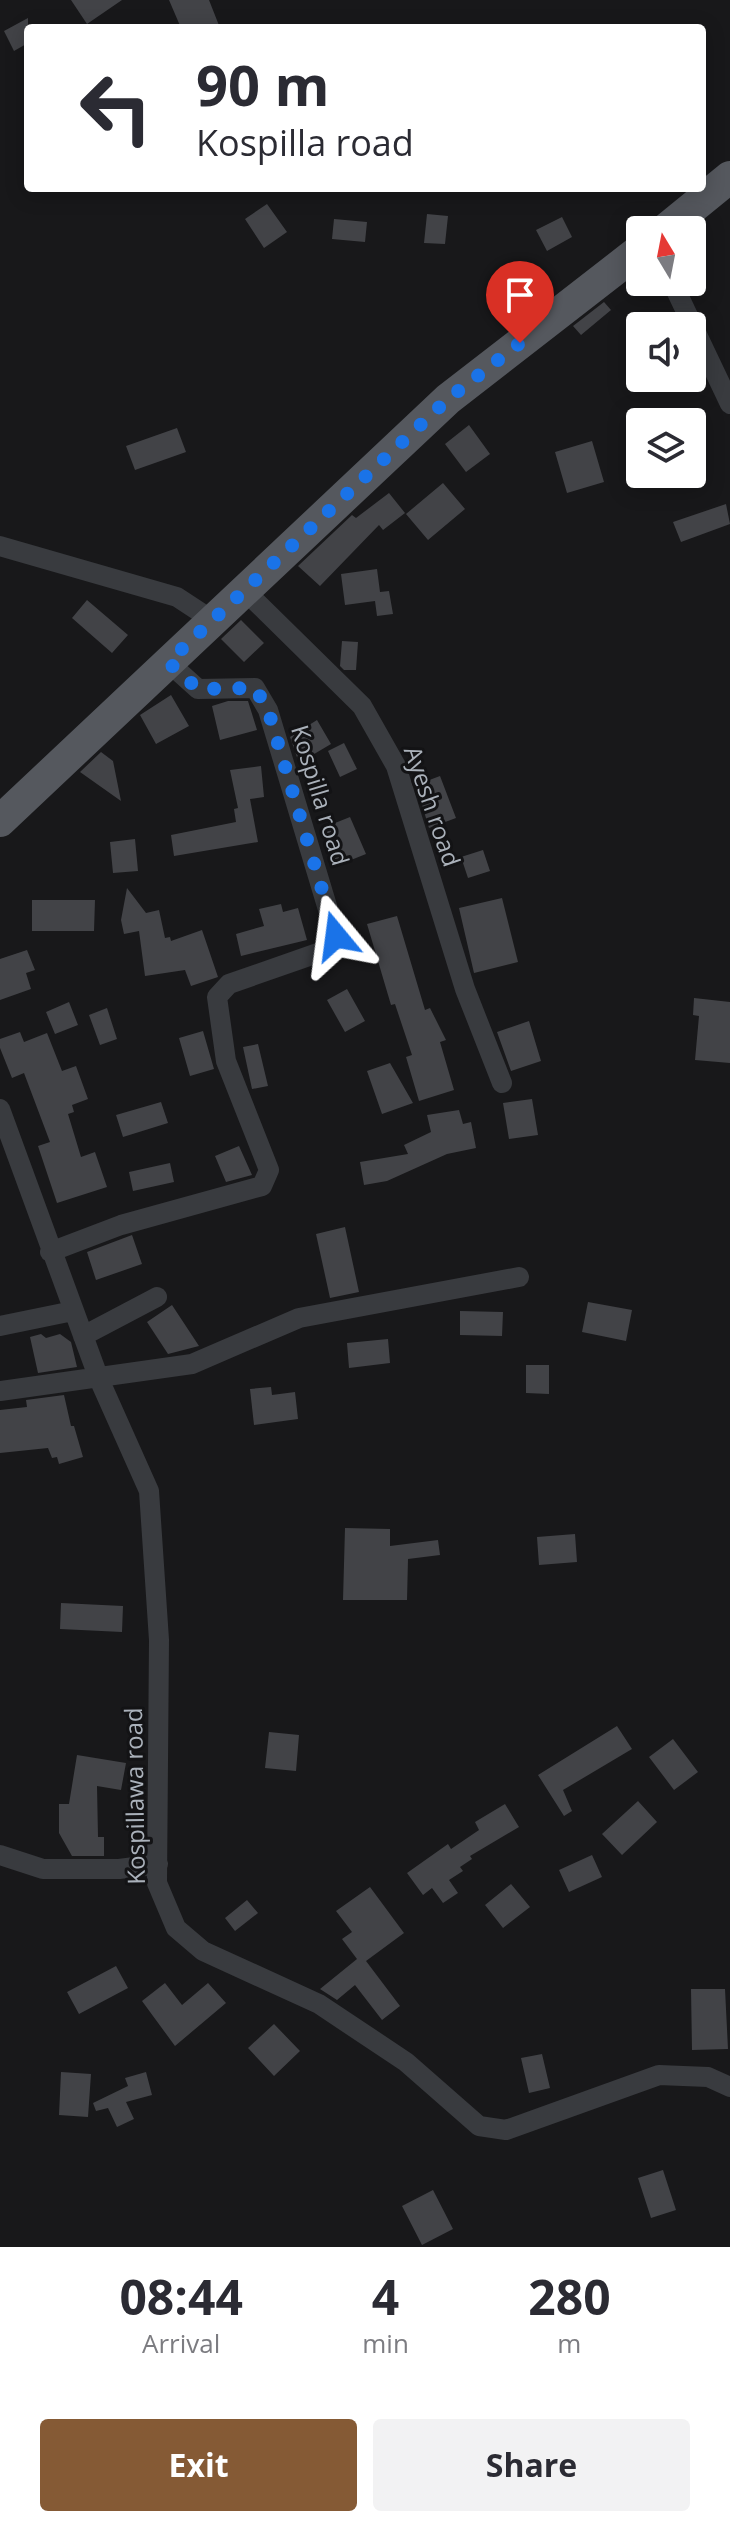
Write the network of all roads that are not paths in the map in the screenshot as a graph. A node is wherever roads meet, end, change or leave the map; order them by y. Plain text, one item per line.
1 (730, 177) edge
2 (682, 216) edge
3 (626, 261) edge
4 (679, 296) edge
5 (730, 404) edge
6 (0, 546) edge
7 (244, 590) junction
8 (212, 620) junction
9 (168, 662) junction
10 (0, 821) edge
11 (502, 1083) dead end
12 (0, 1109) edge
13 (50, 1252) junction
14 (519, 1277) dead end
15 (157, 1297) dead end
16 (73, 1311) junction
17 (0, 1326) edge
18 (83, 1336) junction
19 (99, 1379) junction
20 (0, 1391) edge
21 (0, 1855) edge
22 (158, 1864) junction
23 (730, 2087) edge

1 - 2 main road
3 - 7 main road
4 - 5 street
6 - 8 street
7 - 8 main road
7 - 11 street, Ayesh road
8 - 9 main road
9 - 10 main road
9 - 13 street, Kospilla road
12 - 13 street, Kospillawa road
13 - 16 street, Kospillawa road
14 - 19 street
15 - 18 street
16 - 17 street
16 - 18 street, Kospillawa road
18 - 19 street, Kospillawa road
19 - 20 street
19 - 22 street, Kospillawa road
21 - 22 street
22 - 23 street, Kospillawa road

